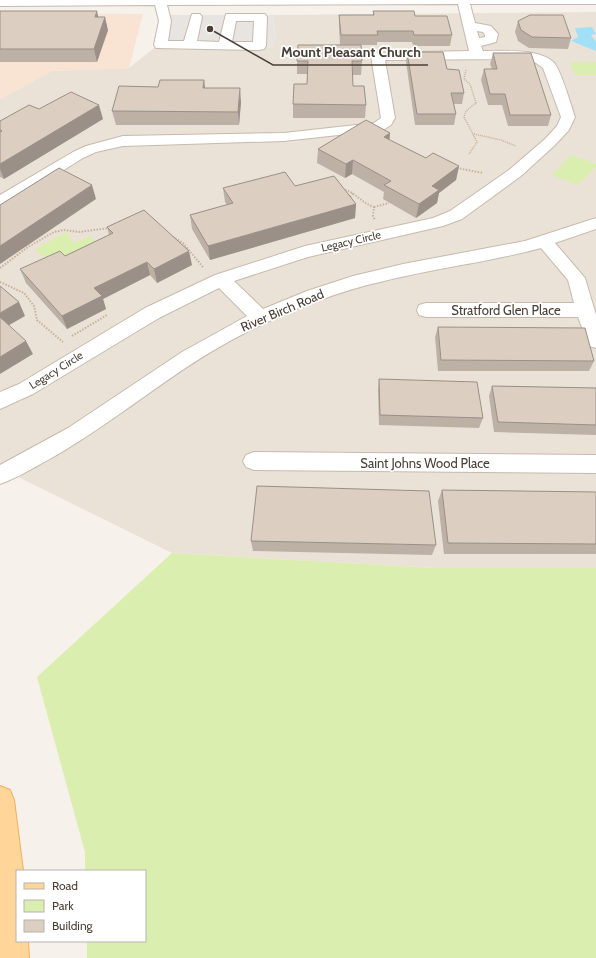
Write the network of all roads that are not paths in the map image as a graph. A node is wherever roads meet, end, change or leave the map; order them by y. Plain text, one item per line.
1 (596, 0) edge
2 (227, 1) edge
3 (0, 2) edge
4 (160, 2) junction
5 (463, 2) junction
6 (196, 17) dead end
7 (230, 17) junction
8 (469, 25) junction
9 (190, 45) junction
10 (225, 45) junction
11 (476, 50) junction
12 (0, 202) edge
13 (596, 223) edge
14 (544, 241) junction
15 (221, 279) junction
16 (426, 310) dead end
17 (585, 310) junction
18 (260, 317) junction
19 (596, 341) edge
20 (0, 401) edge
21 (254, 461) dead end
22 (596, 464) edge
23 (0, 475) edge
24 (0, 800) edge
25 (13, 958) edge

1 - 5 street
2 - 4 street
2 - 5 street
2 - 7 street
3 - 4 street
4 - 9 street
5 - 8 street
6 - 9 street
7 - 10 street
7 - 10 street
8 - 11 street
8 - 11 street
9 - 10 street
11 - 12 street, Legacy Circle
11 - 15 street, Legacy Circle
13 - 14 street, River Birch Road
14 - 17 street
14 - 18 street, River Birch Road
15 - 18 street
15 - 20 street, Legacy Circle
16 - 17 street, Stratford Glen Place
17 - 19 street
18 - 23 street, River Birch Road
21 - 22 street, Saint Johns Wood Place
24 - 25 main road

